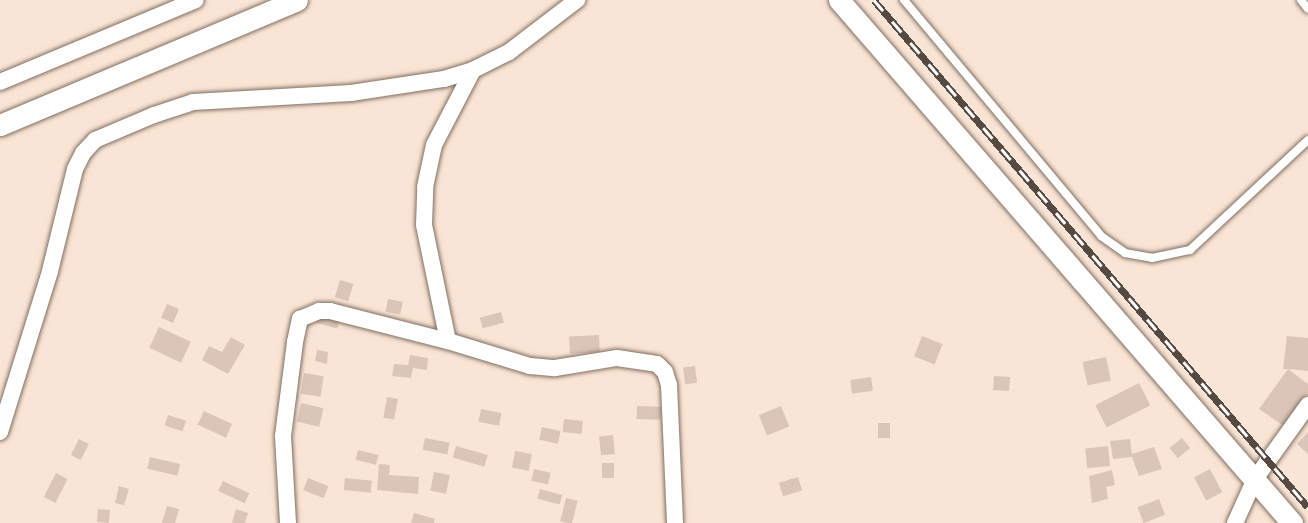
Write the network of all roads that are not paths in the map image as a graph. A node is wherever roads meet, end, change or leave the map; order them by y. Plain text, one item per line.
1 (196, 0) edge
2 (297, 0) edge
3 (577, 0) edge
4 (839, 0) edge
5 (904, 0) edge
6 (1301, 0) edge
7 (1308, 9) edge
8 (474, 70) junction
9 (0, 82) edge
10 (0, 125) edge
11 (1308, 140) edge
12 (448, 341) junction
13 (1308, 405) edge
14 (0, 432) edge
15 (1255, 478) junction
16 (288, 523) edge
17 (675, 523) edge
18 (1235, 523) edge
19 (1292, 523) edge

1 - 9 street
2 - 10 street
3 - 8 street
4 - 15 street
5 - 11 lane
6 - 7 lane
8 - 12 street
8 - 14 street
12 - 16 street
12 - 17 street
13 - 15 street
15 - 18 street
15 - 19 street

